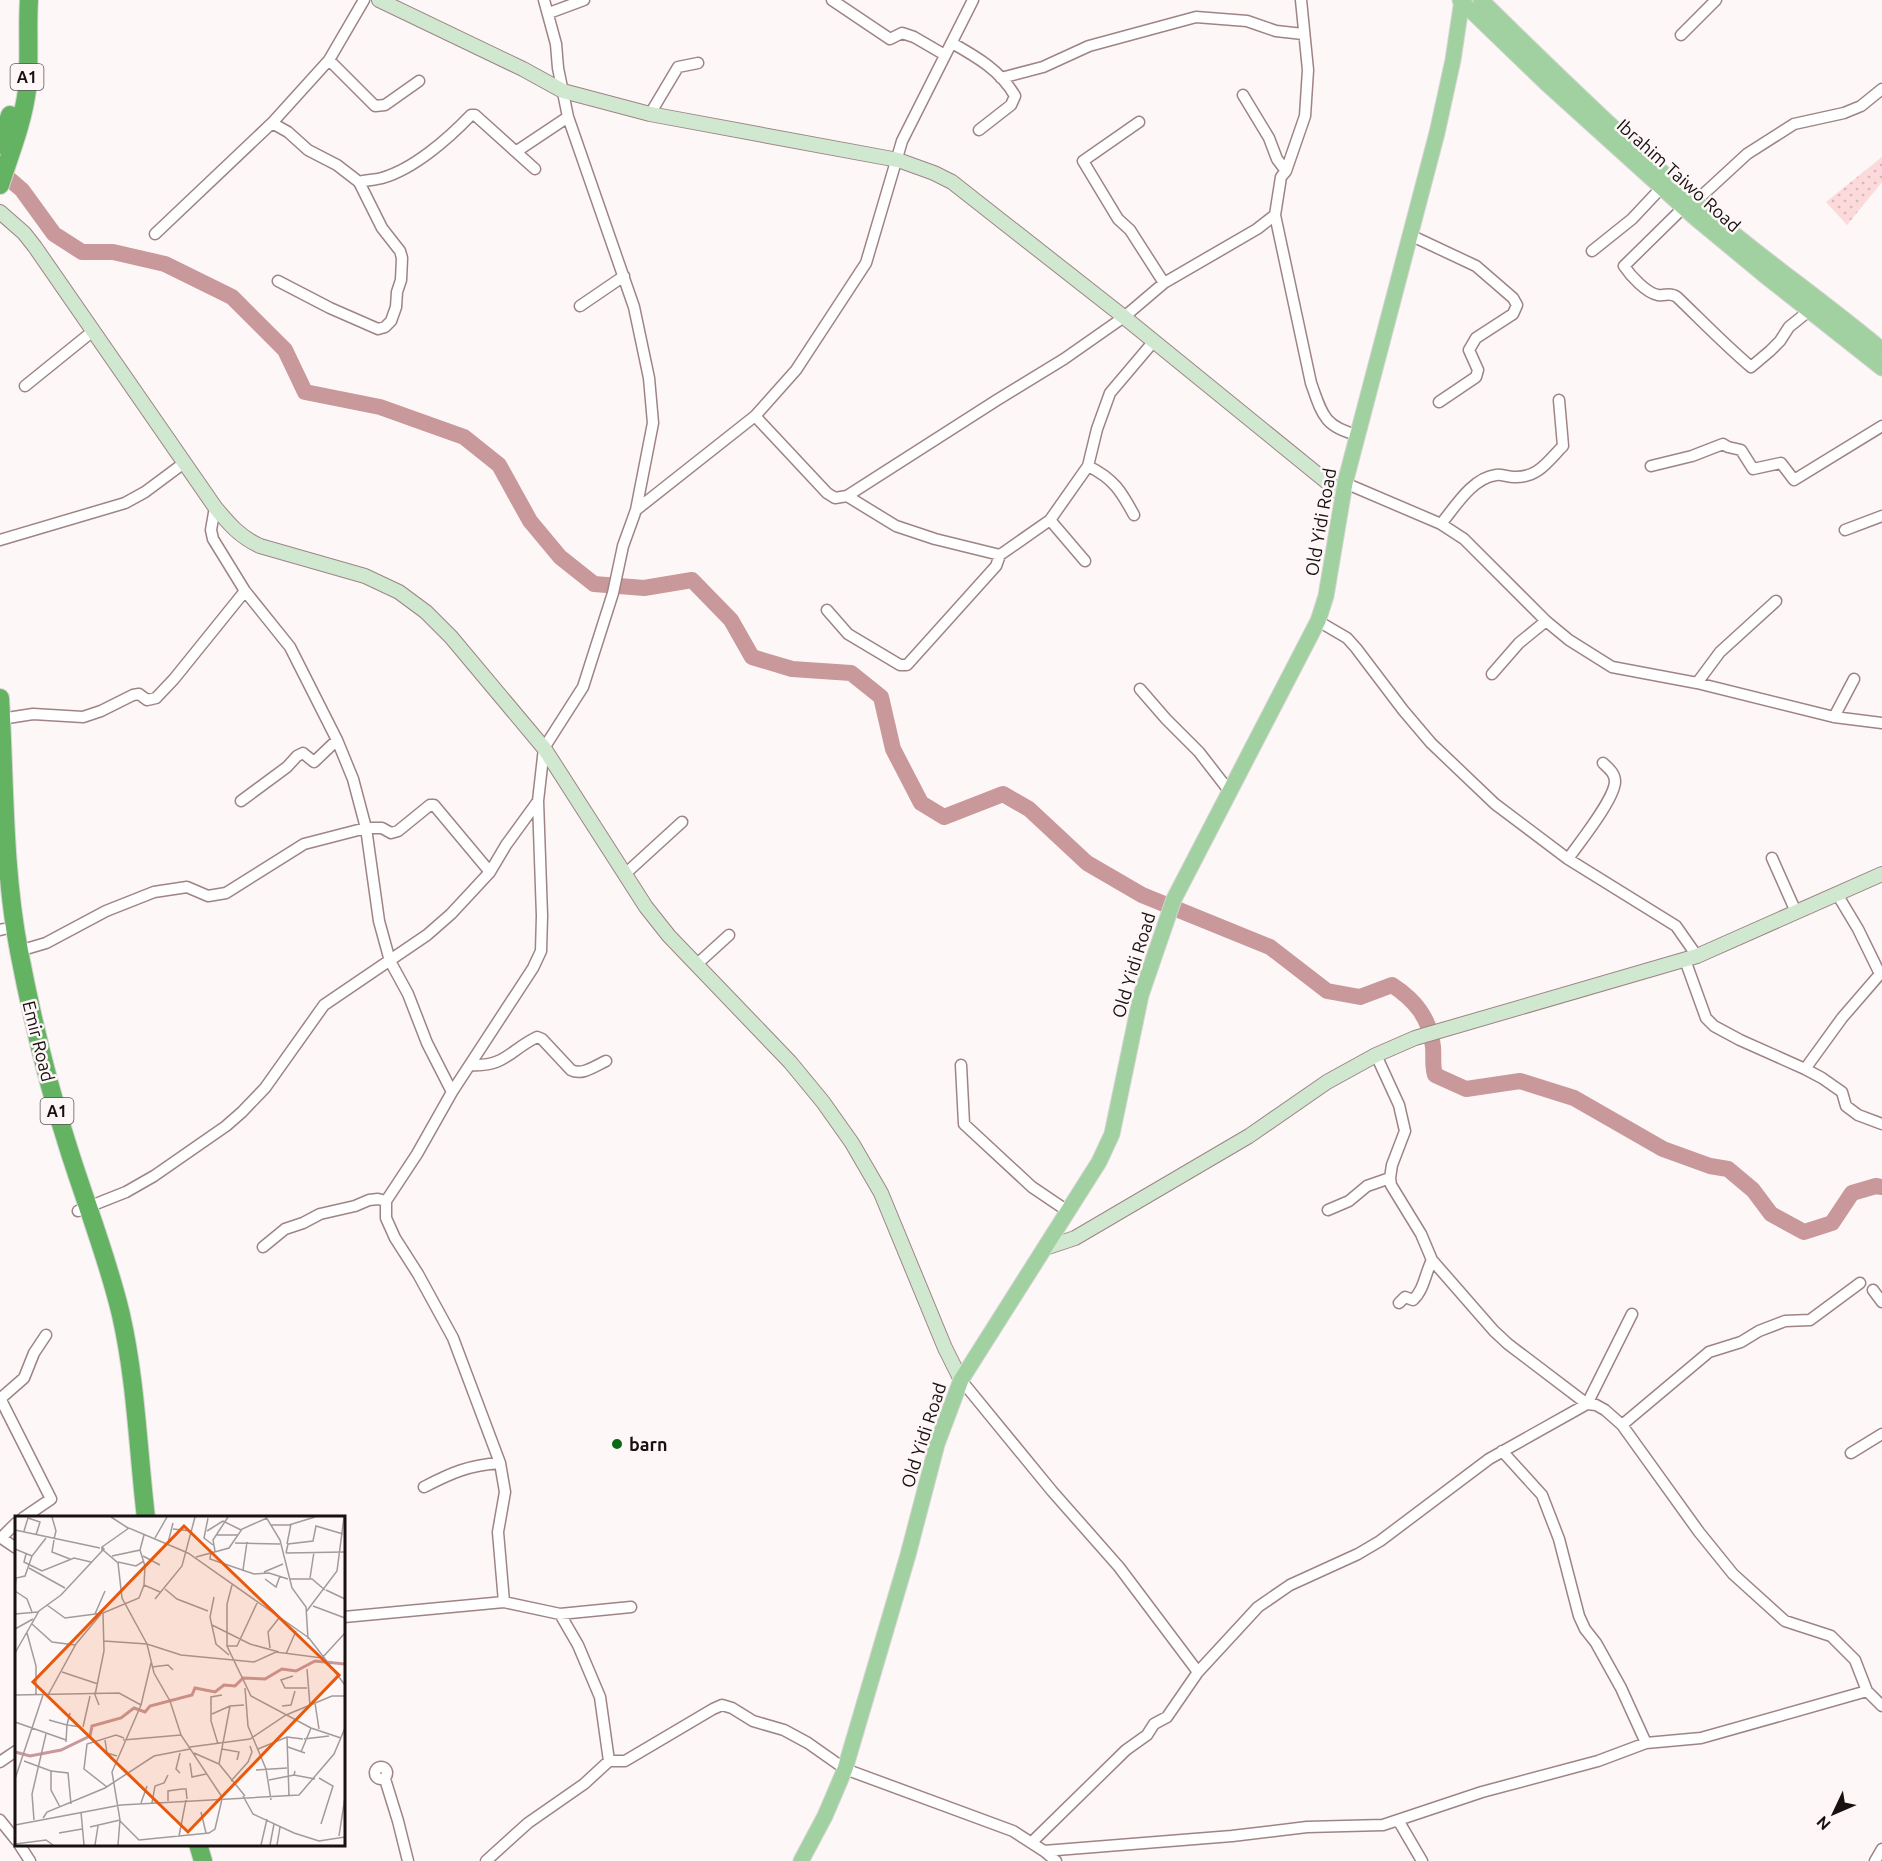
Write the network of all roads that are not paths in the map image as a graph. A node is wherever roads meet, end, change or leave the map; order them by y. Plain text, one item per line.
1 (18, 0) edge
2 (29, 0) edge
3 (364, 0) edge
4 (379, 0) edge
5 (544, 0) edge
6 (584, 0) edge
7 (832, 0) edge
8 (973, 0) edge
9 (1301, 0) edge
10 (1716, 0) edge
11 (1461, 1) edge
12 (1478, 5) edge
13 (549, 13) junction
14 (1303, 34) junction
15 (1682, 35) dead end
16 (952, 43) junction
17 (945, 55) junction
18 (329, 60) junction
19 (1453, 60) junction
20 (698, 63) dead end
21 (1001, 78) junction
22 (419, 81) dead end
23 (1882, 89) edge
24 (563, 91) junction
25 (1243, 95) dead end
26 (650, 114) junction
27 (568, 117) junction
28 (1139, 122) dead end
29 (272, 123) junction
30 (979, 130) dead end
31 (6, 149) edge
32 (517, 152) junction
33 (898, 160) junction
34 (535, 169) dead end
35 (1286, 171) junction
36 (1, 181) edge
37 (359, 182) junction
38 (1662, 187) junction
39 (1690, 204) junction
40 (0, 212) edge
41 (1275, 215) junction
42 (155, 234) dead end
43 (1410, 235) junction
44 (1592, 251) dead end
45 (624, 276) junction
46 (278, 281) dead end
47 (1164, 283) junction
48 (580, 306) dead end
49 (1810, 310) junction
50 (1124, 317) junction
51 (93, 331) junction
52 (1154, 341) junction
53 (1882, 350) edge
54 (1882, 368) edge
55 (25, 386) dead end
56 (1559, 400) dead end
57 (1439, 402) dead end
58 (755, 416) junction
59 (1882, 426) edge
60 (1358, 435) junction
61 (184, 463) junction
62 (1088, 466) junction
63 (1651, 466) dead end
64 (1344, 489) junction
65 (847, 495) junction
66 (215, 507) junction
67 (636, 510) junction
68 (1134, 516) dead end
69 (1882, 516) edge
70 (1050, 520) junction
71 (1441, 524) junction
72 (1845, 530) dead end
73 (0, 540) edge
74 (1000, 555) junction
75 (1084, 561) dead end
76 (245, 591) junction
77 (1776, 601) dead end
78 (827, 610) dead end
79 (1318, 621) junction
80 (1546, 621) junction
81 (1491, 674) dead end
82 (1854, 679) dead end
83 (1697, 683) junction
84 (1140, 688) dead end
85 (0, 698) edge
86 (1834, 717) junction
87 (1, 719) edge
88 (1882, 723) edge
89 (337, 740) junction
90 (544, 748) junction
91 (1603, 763) dead end
92 (1230, 792) junction
93 (241, 801) dead end
94 (538, 801) junction
95 (682, 822) dead end
96 (366, 828) junction
97 (1772, 858) dead end
98 (1568, 859) junction
99 (490, 872) junction
100 (625, 874) junction
101 (1882, 874) edge
102 (1837, 894) junction
103 (0, 895) edge
104 (1796, 912) junction
105 (2, 930) edge
106 (729, 935) dead end
107 (19, 951) junction
108 (1691, 958) junction
109 (390, 961) junction
110 (696, 965) junction
111 (1376, 1054) junction
112 (606, 1060) dead end
113 (471, 1065) junction
114 (961, 1065) dead end
115 (1805, 1069) junction
116 (452, 1092) junction
117 (1882, 1124) edge
118 (1389, 1178) junction
119 (387, 1201) junction
120 (83, 1209) junction
121 (1328, 1210) dead end
122 (1069, 1212) junction
123 (263, 1247) dead end
124 (1045, 1248) junction
125 (1432, 1260) junction
126 (1860, 1284) dead end
127 (1873, 1290) dead end
128 (1882, 1302) edge
129 (1399, 1303) dead end
130 (1632, 1314) dead end
131 (46, 1335) dead end
132 (961, 1380) junction
133 (0, 1399) edge
134 (1587, 1404) junction
135 (1622, 1425) junction
136 (1882, 1434) edge
137 (1502, 1451) junction
138 (1851, 1453) dead end
139 (500, 1463) junction
140 (424, 1486) dead end
141 (26, 1516) edge
142 (138, 1516) edge
143 (146, 1516) edge
144 (15, 1524) edge
145 (0, 1537) edge
146 (15, 1547) edge
147 (504, 1602) junction
148 (631, 1606) dead end
149 (560, 1614) junction
150 (345, 1617) edge
151 (1198, 1672) junction
152 (1868, 1691) junction
153 (1882, 1706) edge
154 (1646, 1743) junction
155 (15, 1752) edge
156 (609, 1761) junction
157 (0, 1762) edge
158 (845, 1769) junction
159 (385, 1779) dead end
160 (0, 1820) edge
161 (1398, 1820) junction
162 (15, 1839) edge
163 (1032, 1842) junction
164 (20, 1846) edge
165 (198, 1846) edge
166 (207, 1846) edge
167 (1882, 1849) edge
168 (1044, 1851) junction
169 (30, 1861) edge
170 (203, 1861) edge
171 (212, 1861) edge
172 (408, 1861) edge
173 (486, 1861) edge
174 (801, 1861) edge
175 (1056, 1861) edge
176 (1422, 1861) edge
177 (1875, 1861) edge

1 - 31 highway, A1
2 - 31 highway, A1
3 - 18 street
4 - 24 street
5 - 13 street
6 - 13 street
7 - 17 street
8 - 16 street
9 - 14 street
10 - 15 street
11 - 12 main road, Ibrahim Taiwo Road
11 - 19 main road, Old Yidi Road
12 - 19 main road, Old Yidi Road
12 - 38 main road, Ibrahim Taiwo Road
12 - 39 main road, Ibrahim Taiwo Road
13 - 24 street
14 - 21 street
14 - 35 street
16 - 17 street
16 - 21 street
17 - 33 street
18 - 22 street
18 - 29 street
19 - 43 main road, Old Yidi Road
20 - 26 street
21 - 30 street
23 - 39 street
24 - 26 street
24 - 27 street
25 - 35 street
26 - 33 street
27 - 32 street
27 - 45 street
28 - 47 street
29 - 37 street
29 - 42 street
31 - 36 highway, A1
32 - 34 street
32 - 37 street
33 - 50 street
33 - 58 street
35 - 41 street
37 - 46 street
38 - 39 main road, Ibrahim Taiwo Road
38 - 44 street
39 - 49 main road, Ibrahim Taiwo Road
39 - 49 street
39 - 53 main road, Ibrahim Taiwo Road
40 - 51 street
41 - 47 street
41 - 60 street
43 - 57 street
43 - 60 main road, Old Yidi Road
45 - 48 street
45 - 67 street
47 - 50 street
49 - 54 main road, Ibrahim Taiwo Road
50 - 52 street
50 - 65 street
51 - 55 street
51 - 61 street
52 - 62 street
52 - 64 street
56 - 71 street
58 - 65 street
58 - 67 street
59 - 63 street
60 - 64 main road, Old Yidi Road
61 - 66 street
61 - 73 street
62 - 68 street
62 - 70 street
64 - 71 street
64 - 79 main road, Old Yidi Road
65 - 74 street
66 - 76 street
66 - 90 street
67 - 90 street
69 - 72 street
70 - 74 street
70 - 75 street
71 - 80 street
74 - 78 street
76 - 87 street
76 - 89 street
77 - 83 street
79 - 92 main road, Old Yidi Road
79 - 98 street
80 - 81 street
80 - 83 street
82 - 86 street
83 - 86 street
84 - 92 street
85 - 87 highway, Emir Road / A1
86 - 88 street
87 - 107 highway, Emir Road / A1
89 - 93 street
89 - 96 street
90 - 94 street
90 - 100 street
91 - 98 street
92 - 122 main road, Old Yidi Road
94 - 99 street
94 - 113 street
95 - 100 street
96 - 99 street
96 - 107 street
96 - 109 street
97 - 104 street
98 - 108 street
99 - 109 street
100 - 110 street
101 - 102 street
102 - 104 street
102 - 115 street
103 - 105 highway, Emir Road / A1
104 - 108 street
105 - 120 highway, Emir Road / A1
106 - 110 street
107 - 120 highway, Emir Road / A1
108 - 111 street
108 - 115 street
109 - 116 street
109 - 120 street
110 - 132 street
111 - 118 street
111 - 124 street
112 - 113 street
113 - 116 street
114 - 122 street
115 - 117 street
116 - 119 street
118 - 121 street
118 - 125 street
119 - 123 street
119 - 139 street
120 - 142 highway, Emir Road / A1
120 - 143 highway, Emir Road / A1
122 - 124 main road, Old Yidi Road
124 - 132 main road, Old Yidi Road
125 - 129 street
125 - 134 street
126 - 135 street
127 - 128 street
130 - 134 street
131 - 133 street
132 - 151 street
132 - 158 main road, Old Yidi Road
133 - 141 street
134 - 135 street
134 - 137 street
135 - 152 street
136 - 138 street
137 - 151 street
137 - 154 street
139 - 140 street
139 - 147 street
144 - 145 street
145 - 146 street
147 - 149 street
147 - 150 street
148 - 149 street
149 - 156 street
151 - 163 street
152 - 153 street
152 - 154 street
154 - 161 street
155 - 157 street
156 - 158 street
156 - 173 street
158 - 163 street
158 - 174 main road, Old Yidi Road
159 - 172 street
160 - 162 street
161 - 168 street
161 - 176 street
163 - 168 street
164 - 169 street
165 - 170 highway
166 - 171 highway
167 - 177 street
168 - 175 street

